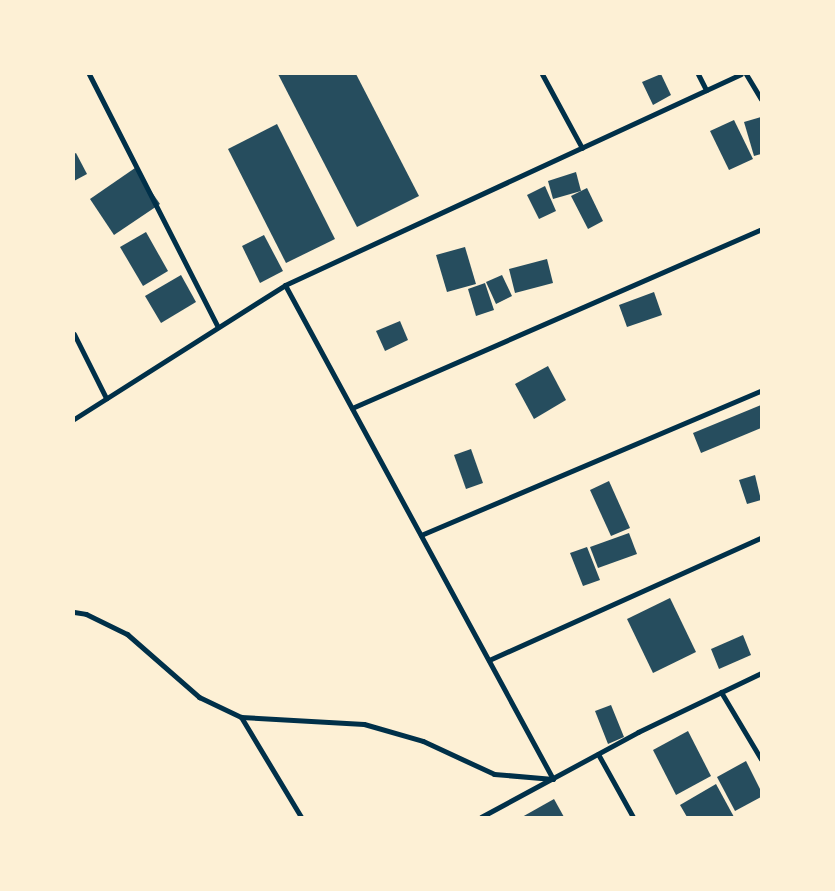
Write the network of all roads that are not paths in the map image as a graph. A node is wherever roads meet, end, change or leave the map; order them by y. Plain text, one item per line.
1 (89, 74) edge
2 (542, 74) edge
3 (698, 74) edge
4 (741, 74) edge
5 (746, 74) edge
6 (706, 90) junction
7 (761, 99) edge
8 (582, 148) junction
9 (761, 230) edge
10 (285, 285) junction
11 (218, 327) junction
12 (74, 334) edge
13 (761, 391) edge
14 (106, 398) junction
15 (352, 408) junction
16 (74, 419) edge
17 (421, 535) junction
18 (761, 538) edge
19 (74, 612) edge
20 (489, 660) junction
21 (761, 673) edge
22 (721, 692) junction
23 (241, 717) junction
24 (598, 754) junction
25 (761, 759) edge
26 (553, 778) junction
27 (301, 817) edge
28 (481, 817) edge
29 (633, 817) edge

1 - 11 street
2 - 8 street
3 - 6 street
4 - 6 street
5 - 7 street
6 - 8 street
8 - 10 street
9 - 15 street
10 - 11 street
10 - 15 street
11 - 14 street
12 - 14 street
13 - 17 street
14 - 16 street
15 - 17 street
17 - 20 street
18 - 20 street
19 - 23 street
20 - 26 street
21 - 22 street
22 - 24 street
22 - 25 street
23 - 26 street
23 - 27 street
24 - 26 street
24 - 29 street
26 - 28 street

